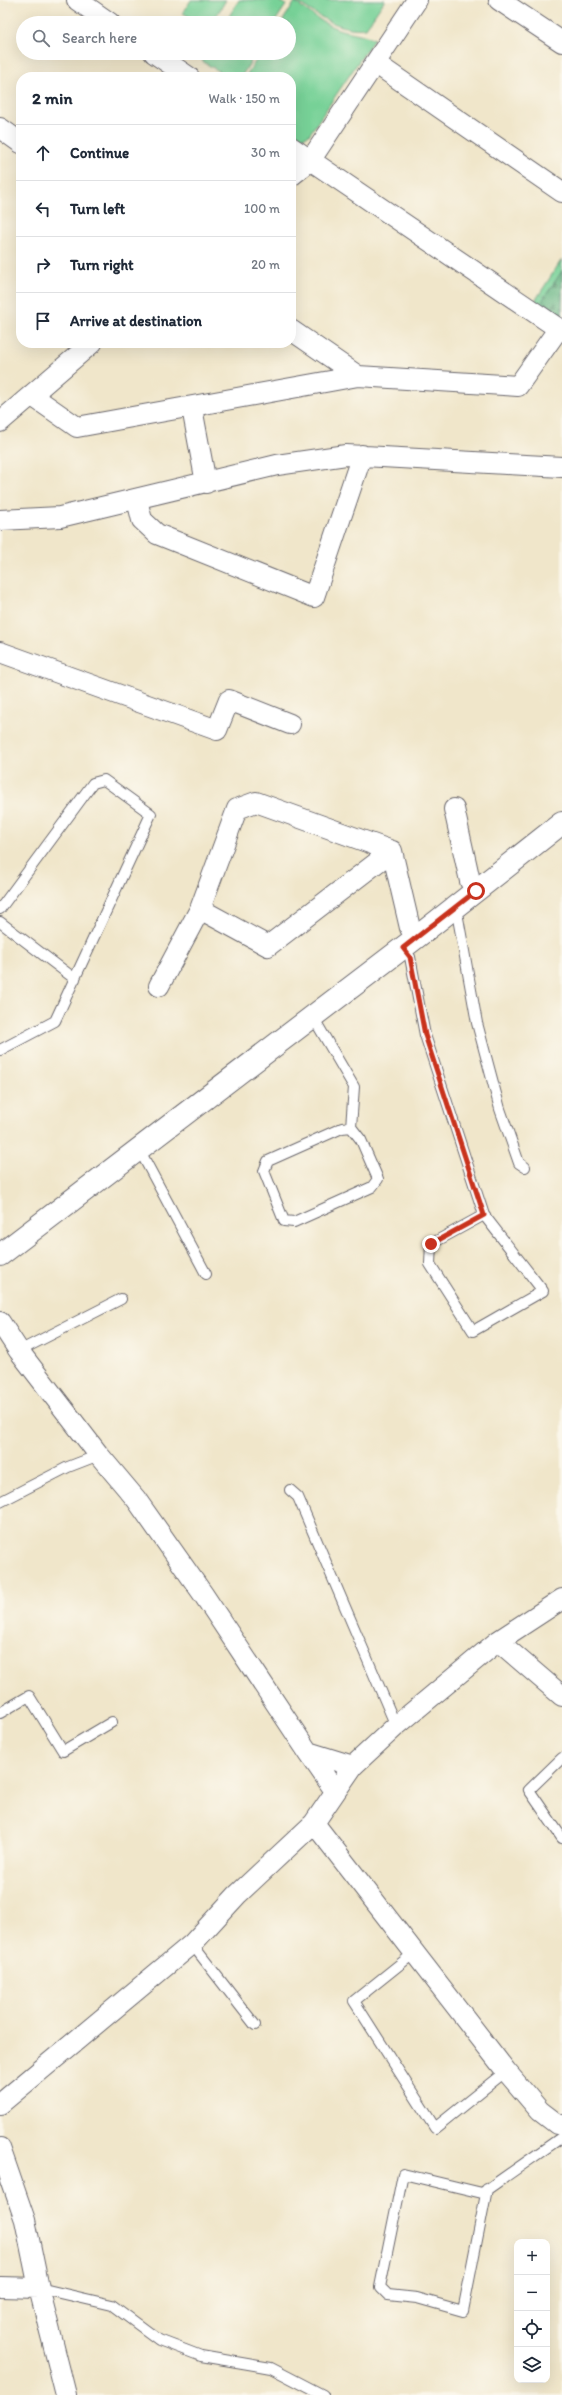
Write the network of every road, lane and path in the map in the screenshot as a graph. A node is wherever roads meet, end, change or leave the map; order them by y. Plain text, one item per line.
1 (77, 0) edge
2 (417, 0) edge
3 (499, 0) edge
4 (100, 16) edge
5 (562, 42) edge
6 (164, 60) edge
7 (375, 63) junction
8 (182, 72) edge
9 (0, 128) edge
10 (16, 139) edge
11 (296, 150) edge
12 (310, 160) junction
13 (296, 172) edge
14 (562, 192) edge
15 (560, 329) edge
16 (296, 333) edge
17 (86, 348) edge
18 (358, 376) junction
19 (31, 395) junction
20 (192, 408) junction
21 (0, 422) edge
22 (362, 455) junction
23 (562, 467) edge
24 (206, 483) junction
25 (137, 500) junction
26 (0, 520) edge
27 (0, 652) edge
28 (290, 724) dead end
29 (454, 808) dead end
30 (562, 823) edge
31 (392, 851) junction
32 (476, 891) junction
33 (0, 909) edge
34 (200, 909) junction
35 (453, 909) junction
36 (0, 922) edge
37 (410, 943) junction
38 (75, 979) junction
39 (159, 986) dead end
40 (312, 1017) junction
41 (0, 1050) edge
42 (352, 1127) junction
43 (139, 1148) junction
44 (525, 1167) dead end
45 (484, 1215) junction
46 (0, 1255) edge
47 (206, 1274) dead end
48 (121, 1299) dead end
49 (0, 1322) edge
50 (19, 1351) junction
51 (99, 1455) junction
52 (290, 1490) dead end
53 (0, 1502) edge
54 (562, 1599) edge
55 (498, 1641) junction
56 (562, 1696) edge
57 (0, 1713) edge
58 (112, 1722) dead end
59 (396, 1726) junction
60 (308, 1752) junction
61 (562, 1758) edge
62 (353, 1766) junction
63 (335, 1791) junction
64 (314, 1823) junction
65 (562, 1838) edge
66 (192, 1944) junction
67 (414, 1953) junction
68 (255, 2025) dead end
69 (506, 2071) junction
70 (0, 2104) edge
71 (562, 2125) edge
72 (562, 2137) edge
73 (0, 2148) edge
74 (488, 2189) junction
75 (0, 2287) edge
76 (39, 2288) junction
77 (66, 2395) edge
78 (323, 2395) edge

1 - 4 street
2 - 7 street
3 - 5 street
6 - 8 street
7 - 12 street
7 - 14 street
9 - 10 street
11 - 12 street
12 - 13 street
12 - 15 street
15 - 18 street
16 - 18 street
17 - 19 street
18 - 20 street
19 - 20 street
19 - 21 street
20 - 24 street
22 - 23 street
22 - 24 street
22 - 25 street
24 - 25 street
25 - 26 street
27 - 28 street
29 - 32 street
30 - 32 street
31 - 34 street
31 - 34 street
31 - 37 street
32 - 35 street
33 - 38 lane
34 - 39 street
35 - 37 street
35 - 44 lane
36 - 38 lane
37 - 40 street
37 - 45 lane
38 - 41 lane
40 - 42 lane
40 - 43 street
42 - 42 lane
43 - 46 street
43 - 47 lane
45 - 45 lane
48 - 50 lane
49 - 50 street
50 - 51 street
51 - 53 lane
51 - 60 street
52 - 59 lane
54 - 55 street
55 - 56 street
55 - 59 street
57 - 58 lane
59 - 62 street
60 - 62 street
60 - 63 street
61 - 65 lane
62 - 63 street
63 - 64 street
64 - 66 street
64 - 67 street
66 - 68 lane
66 - 70 street
67 - 69 street
67 - 69 lane
69 - 71 street
72 - 74 lane
73 - 76 street
74 - 74 lane
75 - 76 street
76 - 77 street
76 - 78 lane

